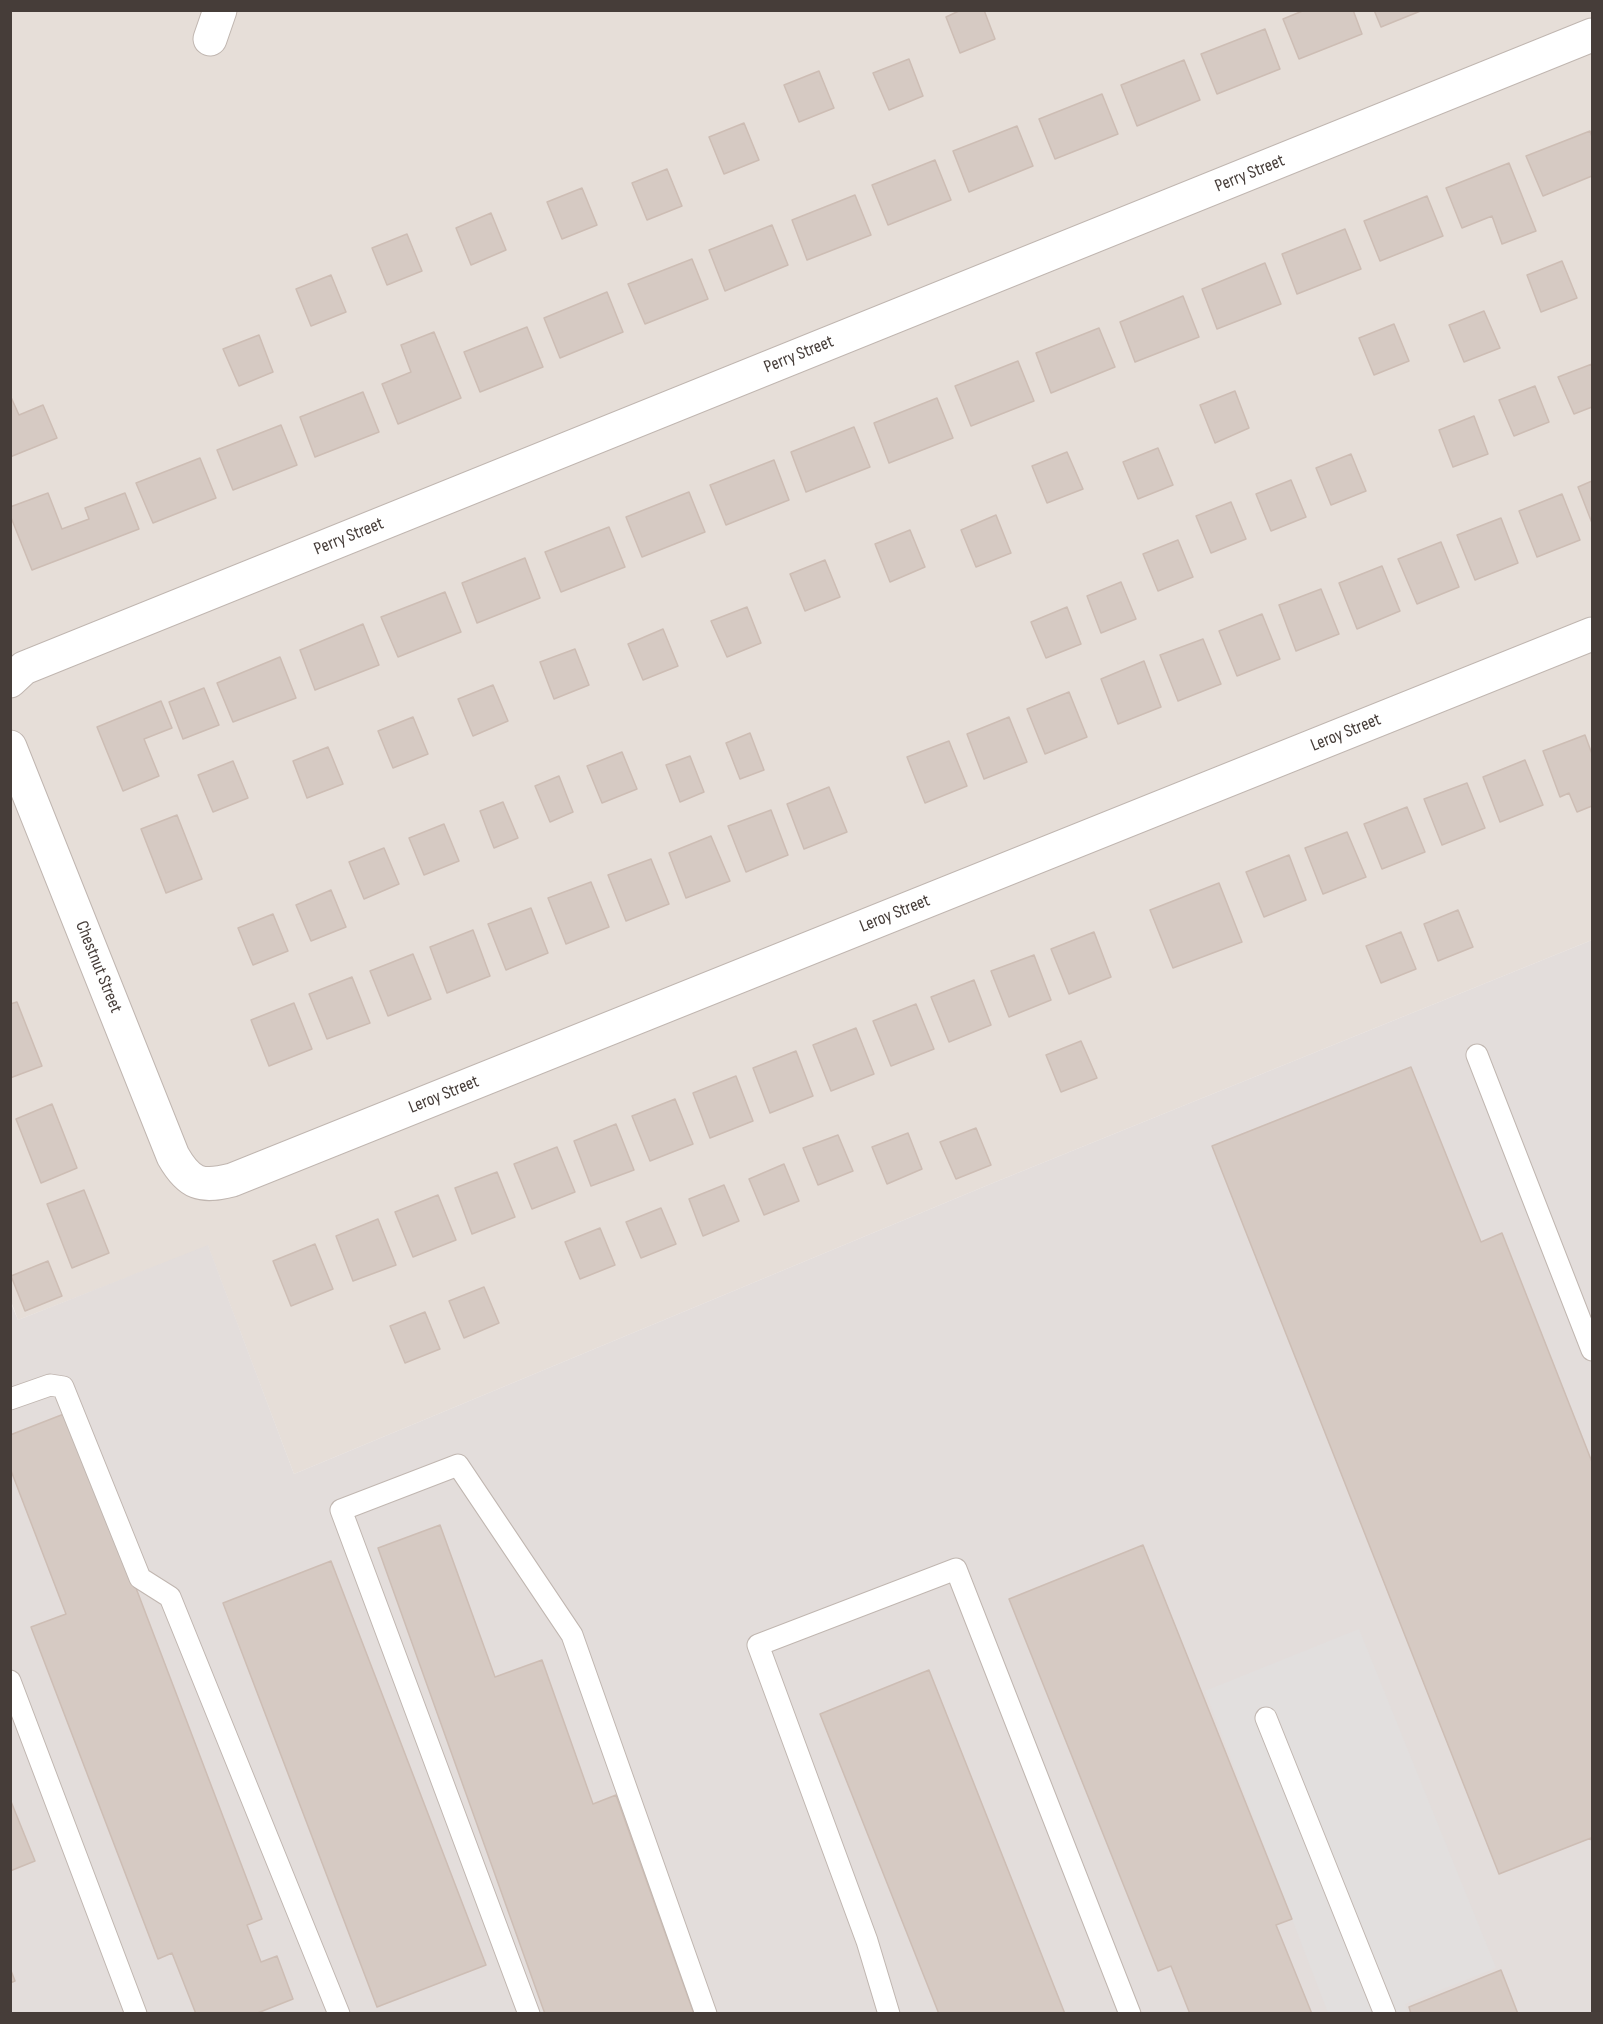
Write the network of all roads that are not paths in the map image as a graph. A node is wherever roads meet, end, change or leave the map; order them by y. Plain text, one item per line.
1 (1593, 35) edge
2 (1593, 634) edge
3 (10, 681) edge
4 (10, 747) edge
5 (1477, 1056) dead end
6 (195, 1182) joint
7 (1593, 1350) edge
8 (10, 1400) edge
9 (10, 1681) edge
10 (1266, 1718) dead end
11 (136, 2013) edge
12 (339, 2013) edge
13 (530, 2013) edge
14 (706, 2013) edge
15 (889, 2013) edge
16 (1130, 2013) edge
17 (1385, 2013) edge

1 - 3 street, Perry Street
2 - 6 street, Leroy Street
4 - 6 street, Chestnut Street
5 - 7 lane
8 - 12 lane
9 - 11 lane
10 - 17 lane
13 - 14 lane
15 - 16 lane

